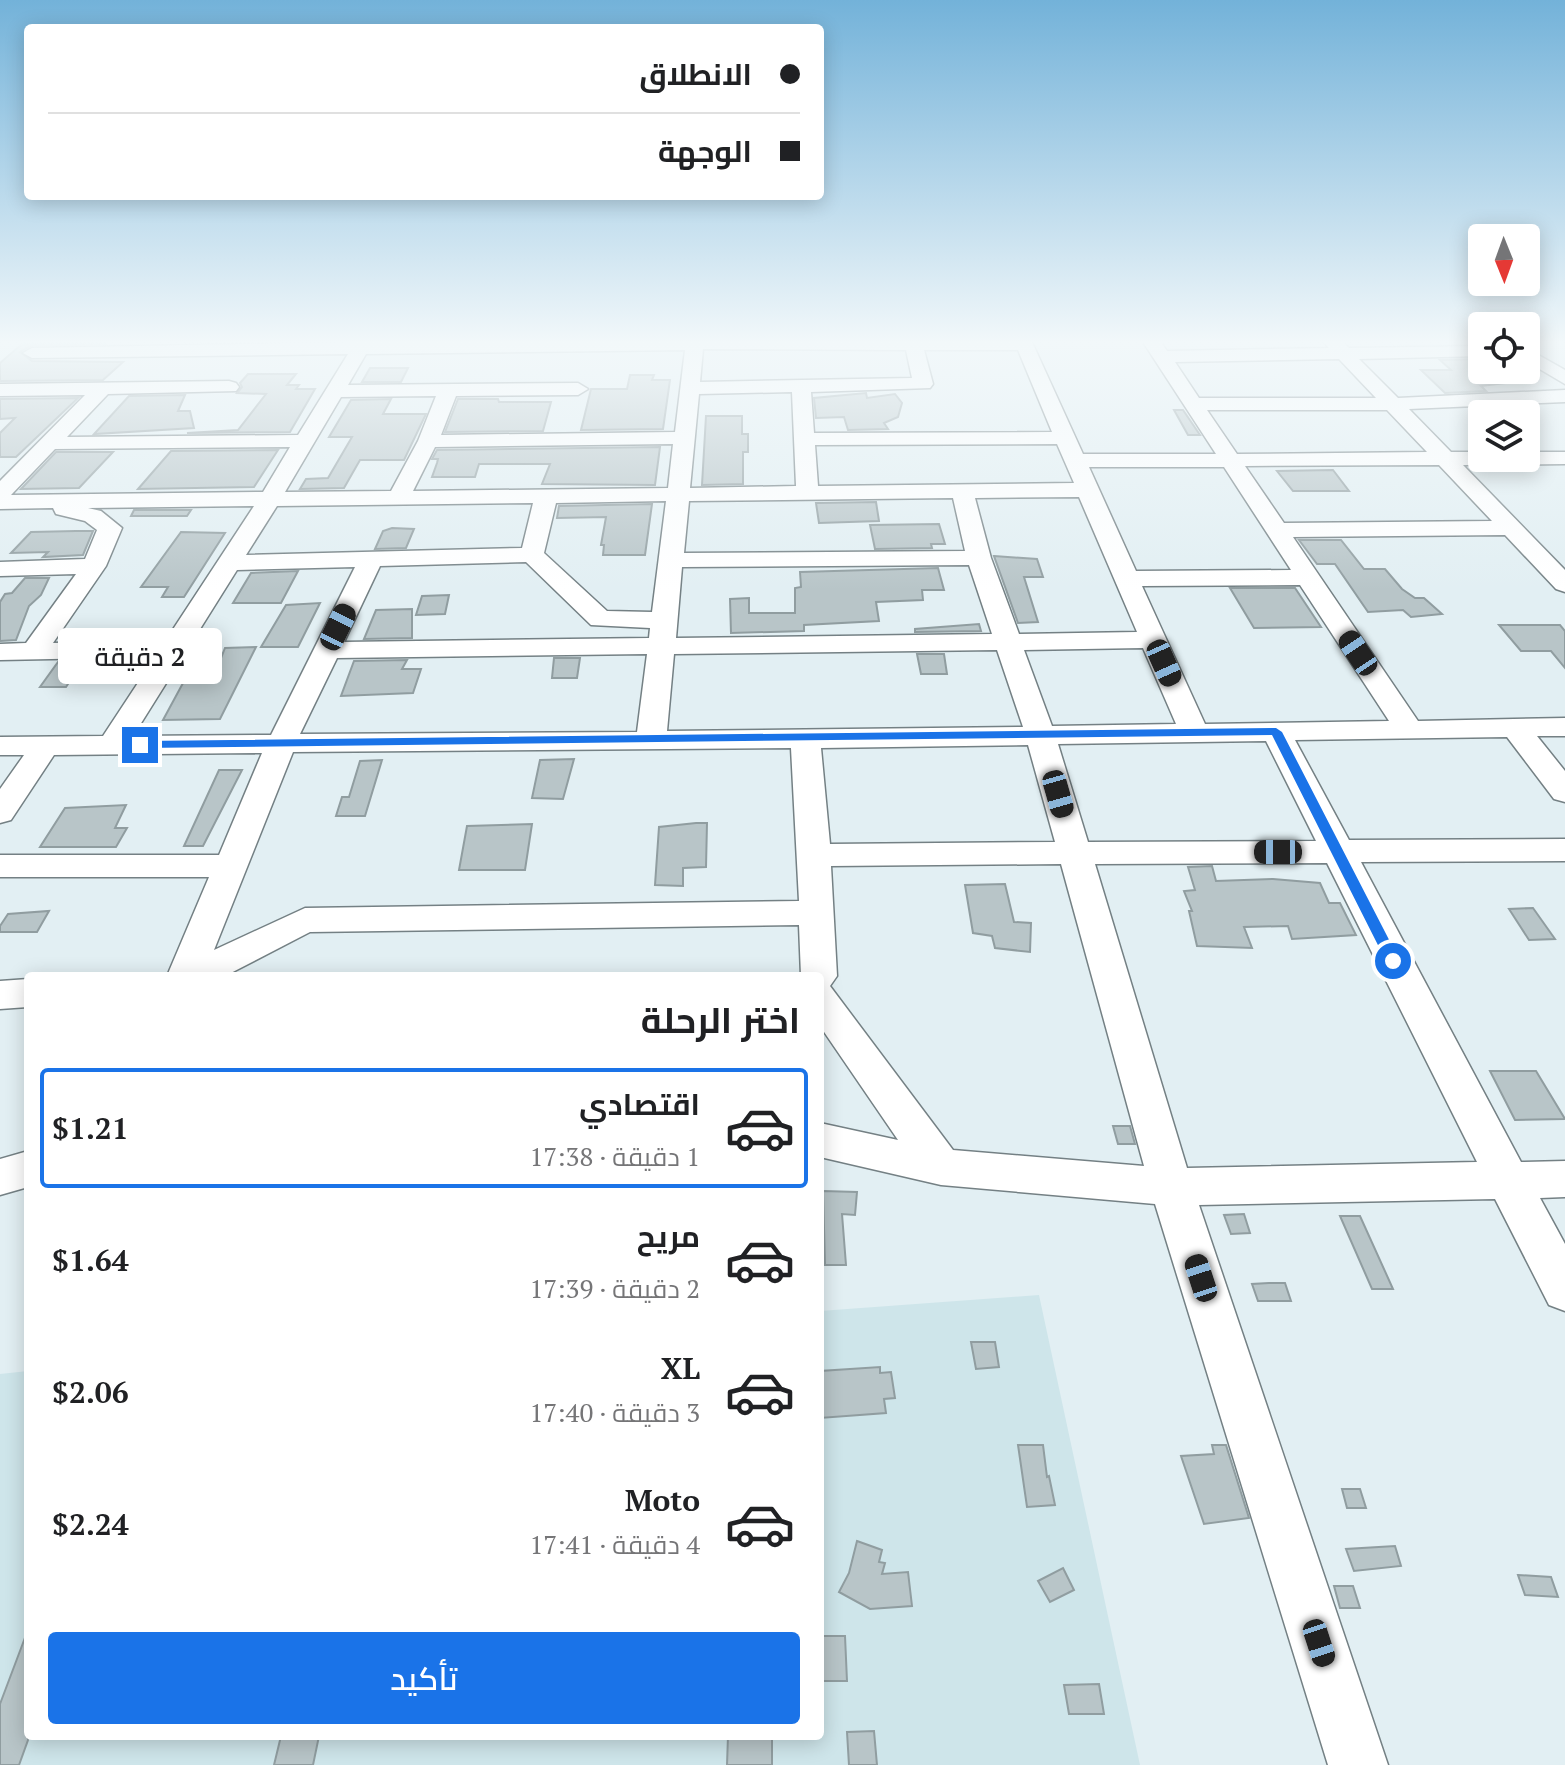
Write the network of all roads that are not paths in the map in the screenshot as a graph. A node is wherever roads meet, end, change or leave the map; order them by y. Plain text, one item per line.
1 (67, 424) edge
2 (201, 424) edge
3 (316, 424) edge
4 (435, 424) edge
5 (569, 424) edge
6 (686, 424) edge
7 (803, 424) edge
8 (1059, 424) edge
9 (1207, 424) edge
10 (1412, 424) edge
11 (685, 438) junction
12 (1065, 438) junction
13 (565, 439) junction
14 (804, 439) junction
15 (306, 441) junction
16 (428, 441) junction
17 (188, 442) junction
18 (49, 443) junction
19 (1565, 458) edge
20 (1445, 459) junction
21 (1231, 460) junction
22 (1075, 461) junction
23 (1088, 490) junction
24 (962, 491) junction
25 (807, 492) junction
26 (679, 493) junction
27 (0, 494) edge
28 (546, 495) junction
29 (399, 497) junction
30 (270, 499) junction
31 (0, 502) edge
32 (36, 502) junction
33 (1511, 528) junction
34 (1276, 530) junction
35 (532, 555) junction
36 (979, 558) junction
37 (371, 560) junction
38 (672, 560) junction
39 (229, 563) junction
40 (94, 566) junction
41 (0, 569) edge
42 (1307, 577) junction
43 (1127, 579) junction
44 (1565, 584) edge
45 (663, 633) junction
46 (1154, 640) junction
47 (1007, 641) junction
48 (175, 648) junction
49 (327, 650) junction
50 (34, 651) junction
51 (0, 652) edge
52 (1565, 727) edge
53 (1515, 728) junction
54 (1409, 729) junction
55 (1276, 732) junction
56 (1194, 733) junction
57 (1041, 736) junction
58 (805, 739) junction
59 (651, 740) junction
60 (281, 744) junction
61 (112, 745) junction
62 (0, 746) edge
63 (45, 746) junction
64 (1565, 792) edge
65 (0, 813) edge
66 (1565, 850) edge
67 (1336, 851) junction
68 (1075, 853) junction
69 (814, 855) junction
70 (0, 866) edge
71 (230, 866) junction
72 (815, 913) junction
73 (187, 972) edge
74 (201, 972) edge
75 (819, 972) edge
76 (24, 993) edge
77 (0, 995) edge
78 (824, 1003) edge
79 (824, 1141) edge
80 (941, 1167) junction
81 (24, 1170) edge
82 (0, 1177) edge
83 (1565, 1179) edge
84 (1508, 1180) junction
85 (1171, 1187) junction
86 (1565, 1290) edge
87 (1358, 1765) edge

1 - 18 street
2 - 17 street
3 - 15 street
4 - 16 street
5 - 13 street
6 - 11 street
7 - 14 street
8 - 12 street
9 - 21 street
10 - 20 street
11 - 13 street
11 - 26 street
12 - 14 street
12 - 22 street
13 - 16 street
14 - 25 street
15 - 17 street
15 - 30 street
16 - 29 street
17 - 18 street
18 - 27 street
19 - 20 street
20 - 21 street
20 - 33 street
21 - 22 street
21 - 34 street
22 - 23 street
23 - 24 street
23 - 43 street
24 - 25 street
24 - 36 street
25 - 26 street
26 - 28 street
26 - 38 street
28 - 29 street
28 - 35 street
29 - 30 street
30 - 32 street
30 - 39 street
31 - 32 street
32 - 40 street
33 - 34 street
33 - 44 street
34 - 42 street
35 - 37 street
35 - 45 street
36 - 38 street
36 - 47 street
37 - 39 street
37 - 49 street
38 - 45 street
39 - 48 street
40 - 41 street
40 - 50 street
42 - 43 street
42 - 54 street
43 - 46 street
45 - 47 street
45 - 49 street
45 - 59 street
46 - 47 street
46 - 56 street
47 - 57 street
48 - 50 street
48 - 61 street
49 - 60 street
50 - 51 street
52 - 53 street
53 - 54 street
53 - 64 street
54 - 55 street
55 - 56 street
55 - 67 street
56 - 57 street
57 - 58 street
57 - 68 street
58 - 59 street
58 - 69 street
59 - 60 street
60 - 61 street
60 - 71 street
61 - 63 street
62 - 63 street
63 - 65 street
66 - 67 street
67 - 68 street
67 - 84 street
68 - 69 street
68 - 85 street
69 - 72 street
70 - 71 street
71 - 73 street
72 - 74 street
72 - 75 street
76 - 77 street
78 - 80 street
79 - 80 street
80 - 85 street
81 - 82 street
83 - 84 street
84 - 85 street
84 - 86 street
85 - 87 street

